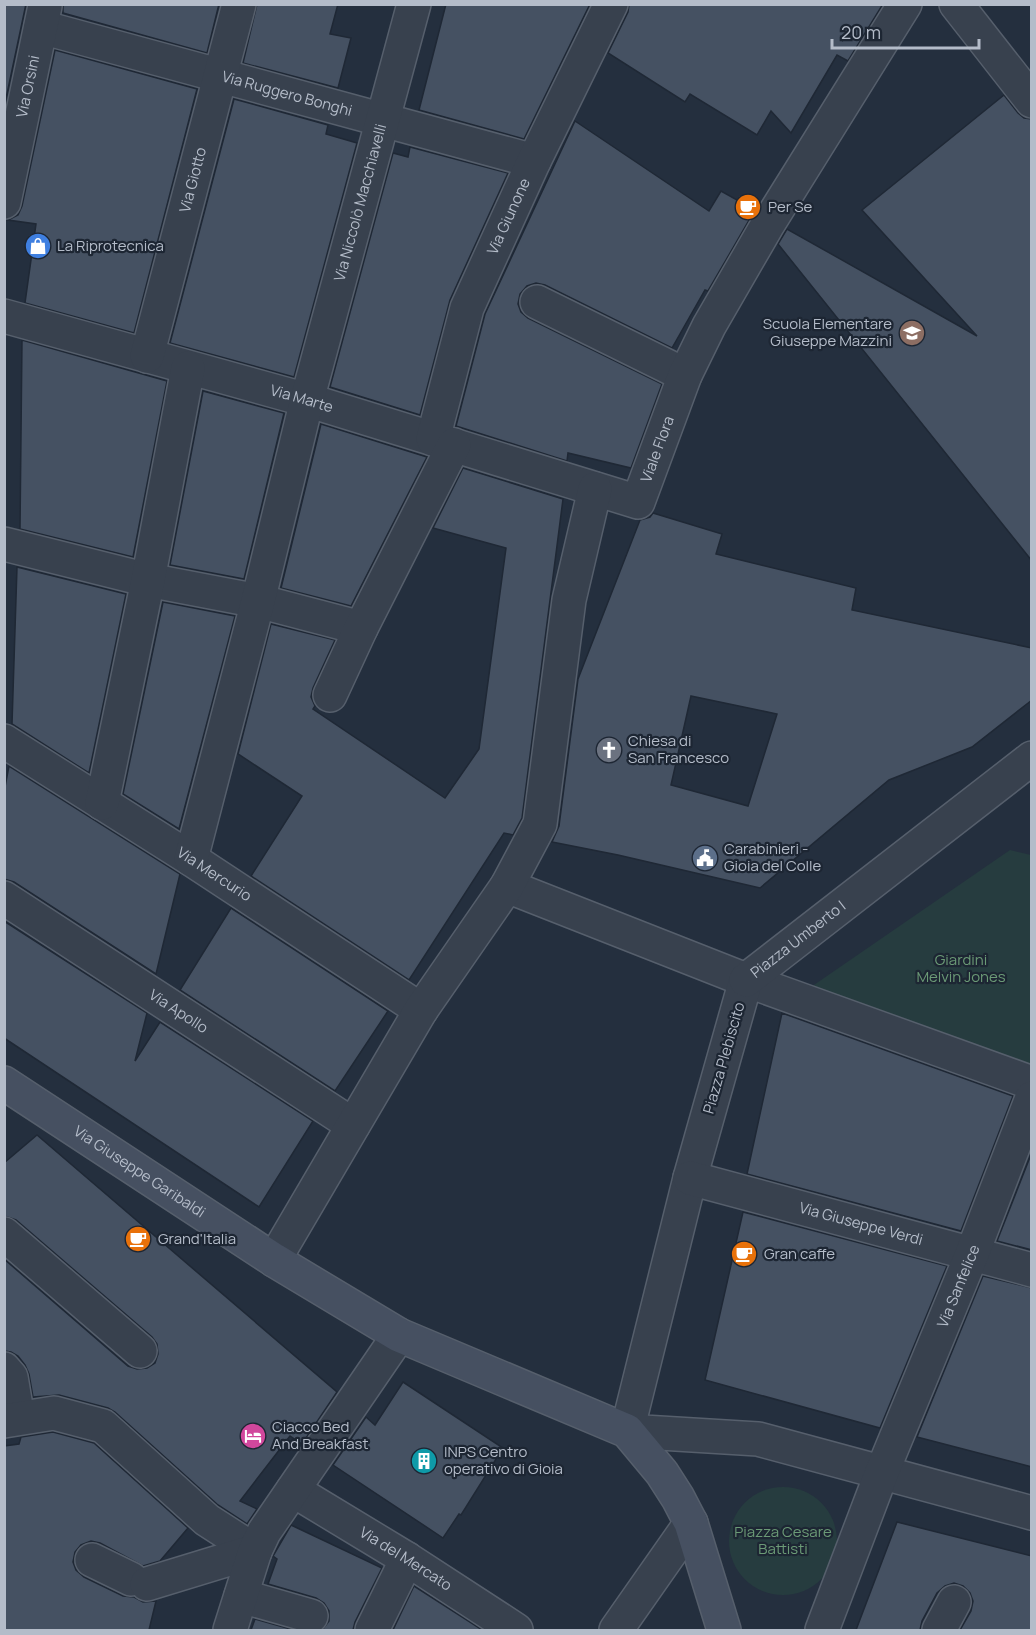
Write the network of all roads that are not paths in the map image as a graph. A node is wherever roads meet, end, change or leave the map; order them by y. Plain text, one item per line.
1 (239, 4) edge
2 (414, 4) edge
3 (611, 4) edge
4 (905, 4) edge
5 (956, 4) edge
6 (43, 16) edge
7 (220, 76) junction
8 (1032, 101) edge
9 (383, 120) junction
10 (534, 161) junction
11 (5, 194) edge
12 (537, 302) dead end
13 (4, 316) edge
14 (147, 356) junction
15 (188, 368) junction
16 (685, 375) junction
17 (307, 400) junction
18 (443, 442) junction
19 (595, 489) junction
20 (4, 544) edge
21 (148, 580) junction
22 (258, 601) junction
23 (361, 628) junction
24 (330, 695) dead end
25 (4, 741) edge
26 (1032, 758) edge
27 (102, 803) junction
28 (191, 859) junction
29 (507, 886) junction
30 (4, 898) edge
31 (746, 980) junction
32 (421, 1010) junction
33 (4, 1083) edge
34 (1032, 1083) edge
35 (1032, 1098) edge
36 (353, 1125) junction
37 (690, 1178) junction
38 (4, 1234) edge
39 (972, 1254) junction
40 (274, 1260) junction
41 (1032, 1270) edge
42 (399, 1335) junction
43 (140, 1351) dead end
44 (4, 1369) edge
45 (11, 1420) edge
46 (627, 1431) junction
47 (882, 1472) junction
48 (293, 1490) junction
49 (1032, 1513) edge
50 (691, 1523) junction
51 (255, 1551) junction
52 (407, 1559) junction
53 (92, 1560) dead end
54 (241, 1596) junction
55 (954, 1602) dead end
56 (310, 1616) dead end
57 (230, 1630) edge
58 (372, 1630) edge
59 (516, 1630) edge
60 (616, 1630) edge
61 (724, 1630) edge
62 (822, 1630) edge
63 (939, 1630) edge

1 - 7 street, Via Giotto
2 - 9 street, Via Niccolò Macchiavelli
3 - 10 street, Via Giunone
4 - 16 street, Viale Flora
5 - 8 street
6 - 7 street, Via Ruggero Bonghi
6 - 11 street, Via Orsini
7 - 9 street, Via Ruggero Bonghi
7 - 14 street, Via Giotto
9 - 10 street, Via Ruggero Bonghi
9 - 17 street, Via Niccolò Macchiavelli
10 - 18 street, Via Giunone
12 - 16 street
13 - 14 street, Via Marte
14 - 15 street, Via Marte
15 - 17 street, Via Marte
15 - 21 street
16 - 19 street, Viale Flora
17 - 18 street, Via Marte
17 - 22 street, Via Niccolò Macchiavelli
18 - 19 street, Via Marte
18 - 23 street, Via Giunone
19 - 29 street
20 - 21 street
21 - 22 street
21 - 27 street
22 - 23 street
22 - 28 street, Via Niccolò Macchiavelli
23 - 24 street, Via Giunone
25 - 27 street, Via Mercurio
26 - 31 street, Piazza Umberto I
27 - 28 street, Via Mercurio
28 - 32 street, Via Mercurio
29 - 31 street
29 - 32 street
30 - 36 street, Via Apollo
31 - 34 street, Piazza Umberto I
31 - 37 street, Piazza Plebiscito
32 - 36 street
33 - 40 main road, Via Giuseppe Garibaldi
35 - 39 street, Via Sanfelice
36 - 40 street
37 - 39 street, Via Giuseppe Verdi
37 - 46 street, Piazza Plebiscito
38 - 43 street
39 - 41 street, Via Giuseppe Verdi
39 - 47 street, Via Sanfelice
40 - 42 main road
42 - 46 main road
42 - 48 street
44 - 45 street
45 - 51 street
46 - 47 street
46 - 50 main road
47 - 49 street
47 - 62 street
48 - 51 street
48 - 52 street, Via del Mercato
50 - 60 street
50 - 61 main road
51 - 53 street
51 - 54 street
52 - 58 street
52 - 59 street, Via del Mercato
54 - 56 street
54 - 57 street
55 - 63 street

